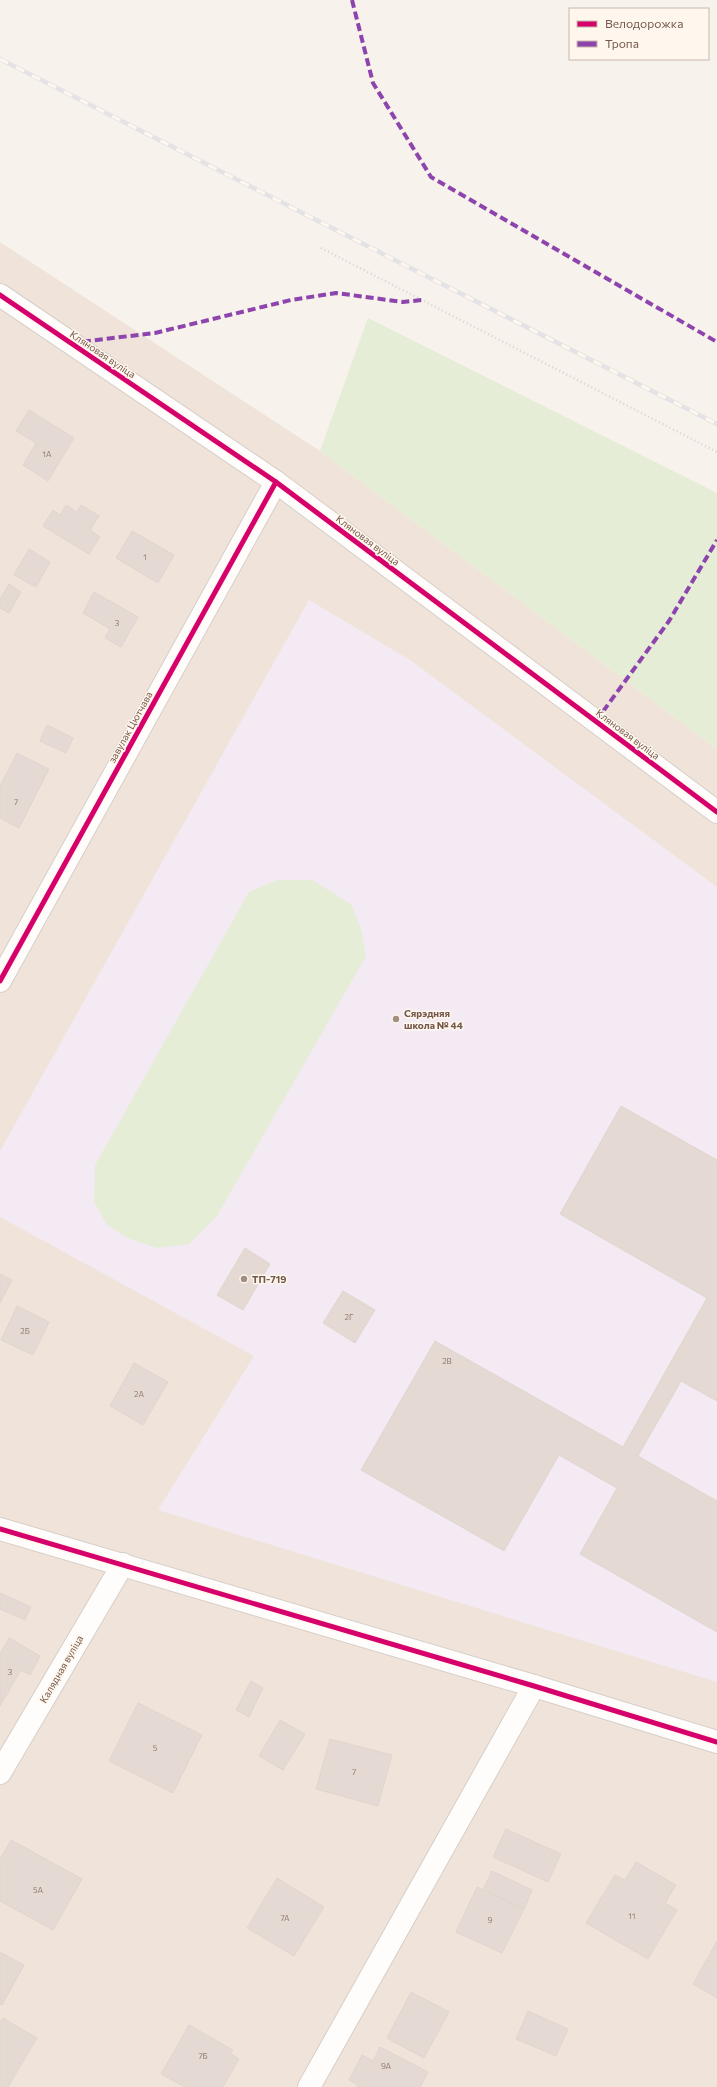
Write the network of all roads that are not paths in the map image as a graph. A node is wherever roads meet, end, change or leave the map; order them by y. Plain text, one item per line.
1 (0, 295) edge
2 (276, 482) junction
3 (717, 812) edge
4 (0, 981) edge
5 (0, 1529) edge
6 (123, 1564) junction
7 (534, 1686) junction
8 (717, 1742) edge
9 (0, 1773) edge
10 (309, 2087) edge

1 - 2 street, Кляновая вуліца
2 - 3 street, Кляновая вуліца
2 - 4 street, завулак Цютчава
5 - 6 street
6 - 7 street
6 - 9 street, Калядная вуліца
7 - 8 street
7 - 10 street

